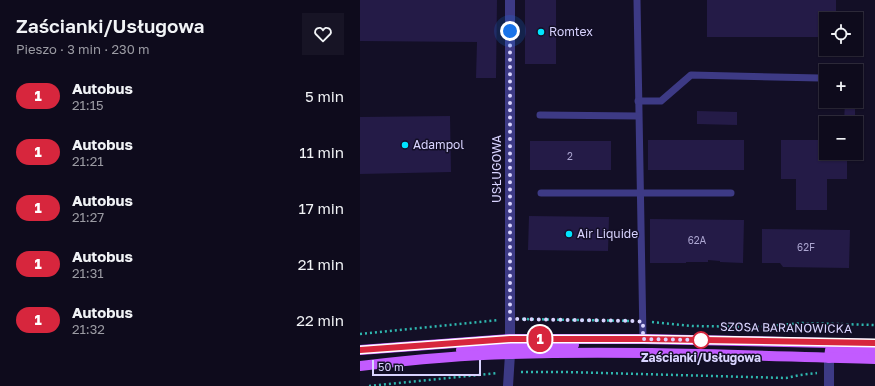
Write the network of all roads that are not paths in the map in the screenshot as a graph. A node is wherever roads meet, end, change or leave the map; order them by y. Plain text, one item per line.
1 (510, 0) edge
2 (637, 0) edge
3 (819, 78) edge
4 (638, 101) junction
5 (540, 116) dead end
6 (638, 116) junction
7 (541, 193) dead end
8 (731, 193) dead end
9 (640, 194) junction
10 (643, 339) junction
11 (702, 340) junction
12 (767, 341) junction
13 (823, 342) junction
14 (875, 344) edge
15 (510, 346) junction
16 (360, 350) edge
17 (875, 350) edge
18 (643, 353) junction
19 (701, 355) junction
20 (766, 356) junction
21 (829, 358) junction
22 (875, 359) edge
23 (361, 365) edge
24 (508, 386) edge
25 (829, 386) edge

1 - 15 street, USŁUGOWA
2 - 4 lane
3 - 4 lane
4 - 6 lane
5 - 6 lane
6 - 9 lane
7 - 9 lane
8 - 9 lane
9 - 10 lane
10 - 11 main road, SZOSA BARANOWICKA
10 - 15 main road, SZOSA BARANOWICKA
10 - 18 main road
11 - 12 main road, SZOSA BARANOWICKA
11 - 19 main road
12 - 13 main road, SZOSA BARANOWICKA
12 - 20 main road
13 - 14 main road, SZOSA BARANOWICKA
13 - 21 main road
15 - 16 main road, SZOSA BARANOWICKA
15 - 18 main road, SZOSA BARANOWICKA
15 - 23 main road
15 - 24 street, USŁUGOWA
17 - 21 main road
18 - 19 main road, SZOSA BARANOWICKA
19 - 20 main road, SZOSA BARANOWICKA
20 - 21 main road, SZOSA BARANOWICKA
21 - 22 main road, SZOSA BARANOWICKA
21 - 25 street

